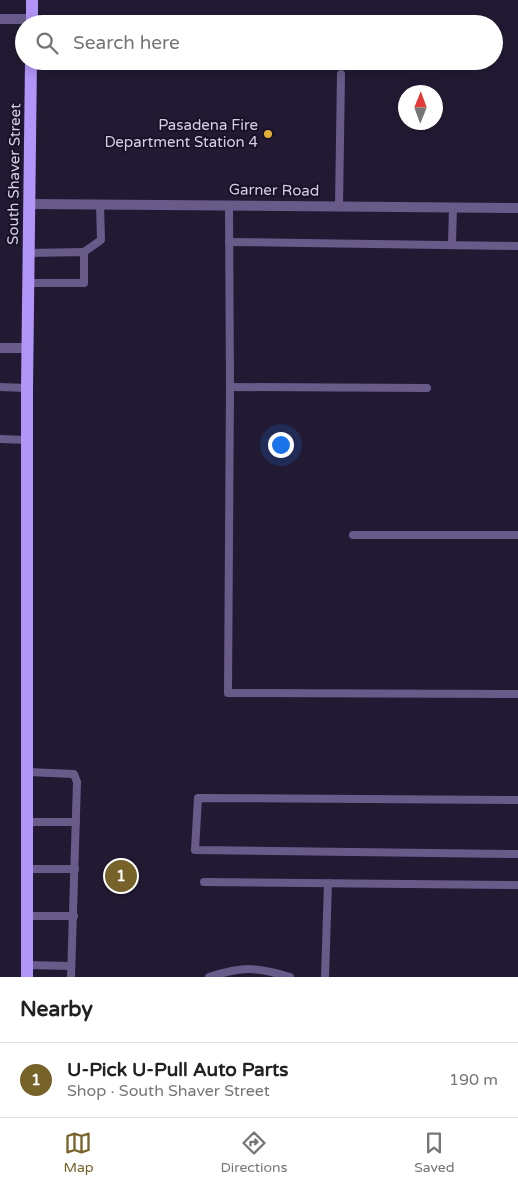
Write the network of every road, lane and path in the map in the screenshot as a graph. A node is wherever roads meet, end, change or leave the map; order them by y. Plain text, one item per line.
1 (32, 0) edge
2 (32, 15) edge
3 (0, 19) edge
4 (15, 20) edge
5 (31, 70) edge
6 (341, 74) dead end
7 (30, 204) junction
8 (100, 204) junction
9 (229, 205) junction
10 (340, 206) junction
11 (453, 207) junction
12 (518, 208) edge
13 (229, 242) junction
14 (452, 245) junction
15 (518, 246) edge
16 (84, 252) junction
17 (29, 253) junction
18 (29, 283) junction
19 (0, 348) edge
20 (28, 348) junction
21 (0, 387) edge
22 (230, 387) junction
23 (28, 388) junction
24 (427, 388) dead end
25 (0, 439) edge
26 (28, 440) junction
27 (353, 535) dead end
28 (518, 535) edge
29 (518, 694) edge
30 (27, 772) junction
31 (518, 800) edge
32 (27, 822) junction
33 (76, 822) junction
34 (518, 854) edge
35 (27, 869) junction
36 (75, 869) junction
37 (204, 882) dead end
38 (328, 883) junction
39 (518, 885) edge
40 (27, 916) junction
41 (74, 916) junction
42 (71, 966) junction
43 (27, 971) edge
44 (71, 977) edge
45 (209, 977) edge
46 (290, 977) edge
47 (325, 977) edge

1 - 2 main road
3 - 4 street
5 - 7 main road, South Shaver Street
6 - 10 lane
7 - 8 street, Garner Road
7 - 17 main road, South Shaver Street
8 - 9 street, Garner Road
8 - 16 lane
9 - 10 street, Garner Road
9 - 13 lane
10 - 11 street, Garner Road
11 - 12 street, Garner Road
11 - 14 lane
13 - 14 lane
13 - 22 lane
14 - 15 lane
16 - 17 lane
16 - 18 lane
17 - 18 main road, South Shaver Street
18 - 20 main road, South Shaver Street
19 - 20 street
20 - 23 main road, South Shaver Street
21 - 23 lane
22 - 24 lane
22 - 29 lane
23 - 26 main road, South Shaver Street
25 - 26 lane
26 - 30 main road, South Shaver Street
27 - 28 lane
30 - 32 main road, South Shaver Street
30 - 33 lane
31 - 34 lane
32 - 33 lane
32 - 35 main road, South Shaver Street
33 - 36 lane
35 - 36 lane
35 - 40 main road, South Shaver Street
36 - 41 lane
37 - 38 lane
38 - 39 lane
38 - 47 lane
40 - 41 lane
40 - 43 main road, South Shaver Street
41 - 42 lane
42 - 43 lane
42 - 44 lane
45 - 46 lane

